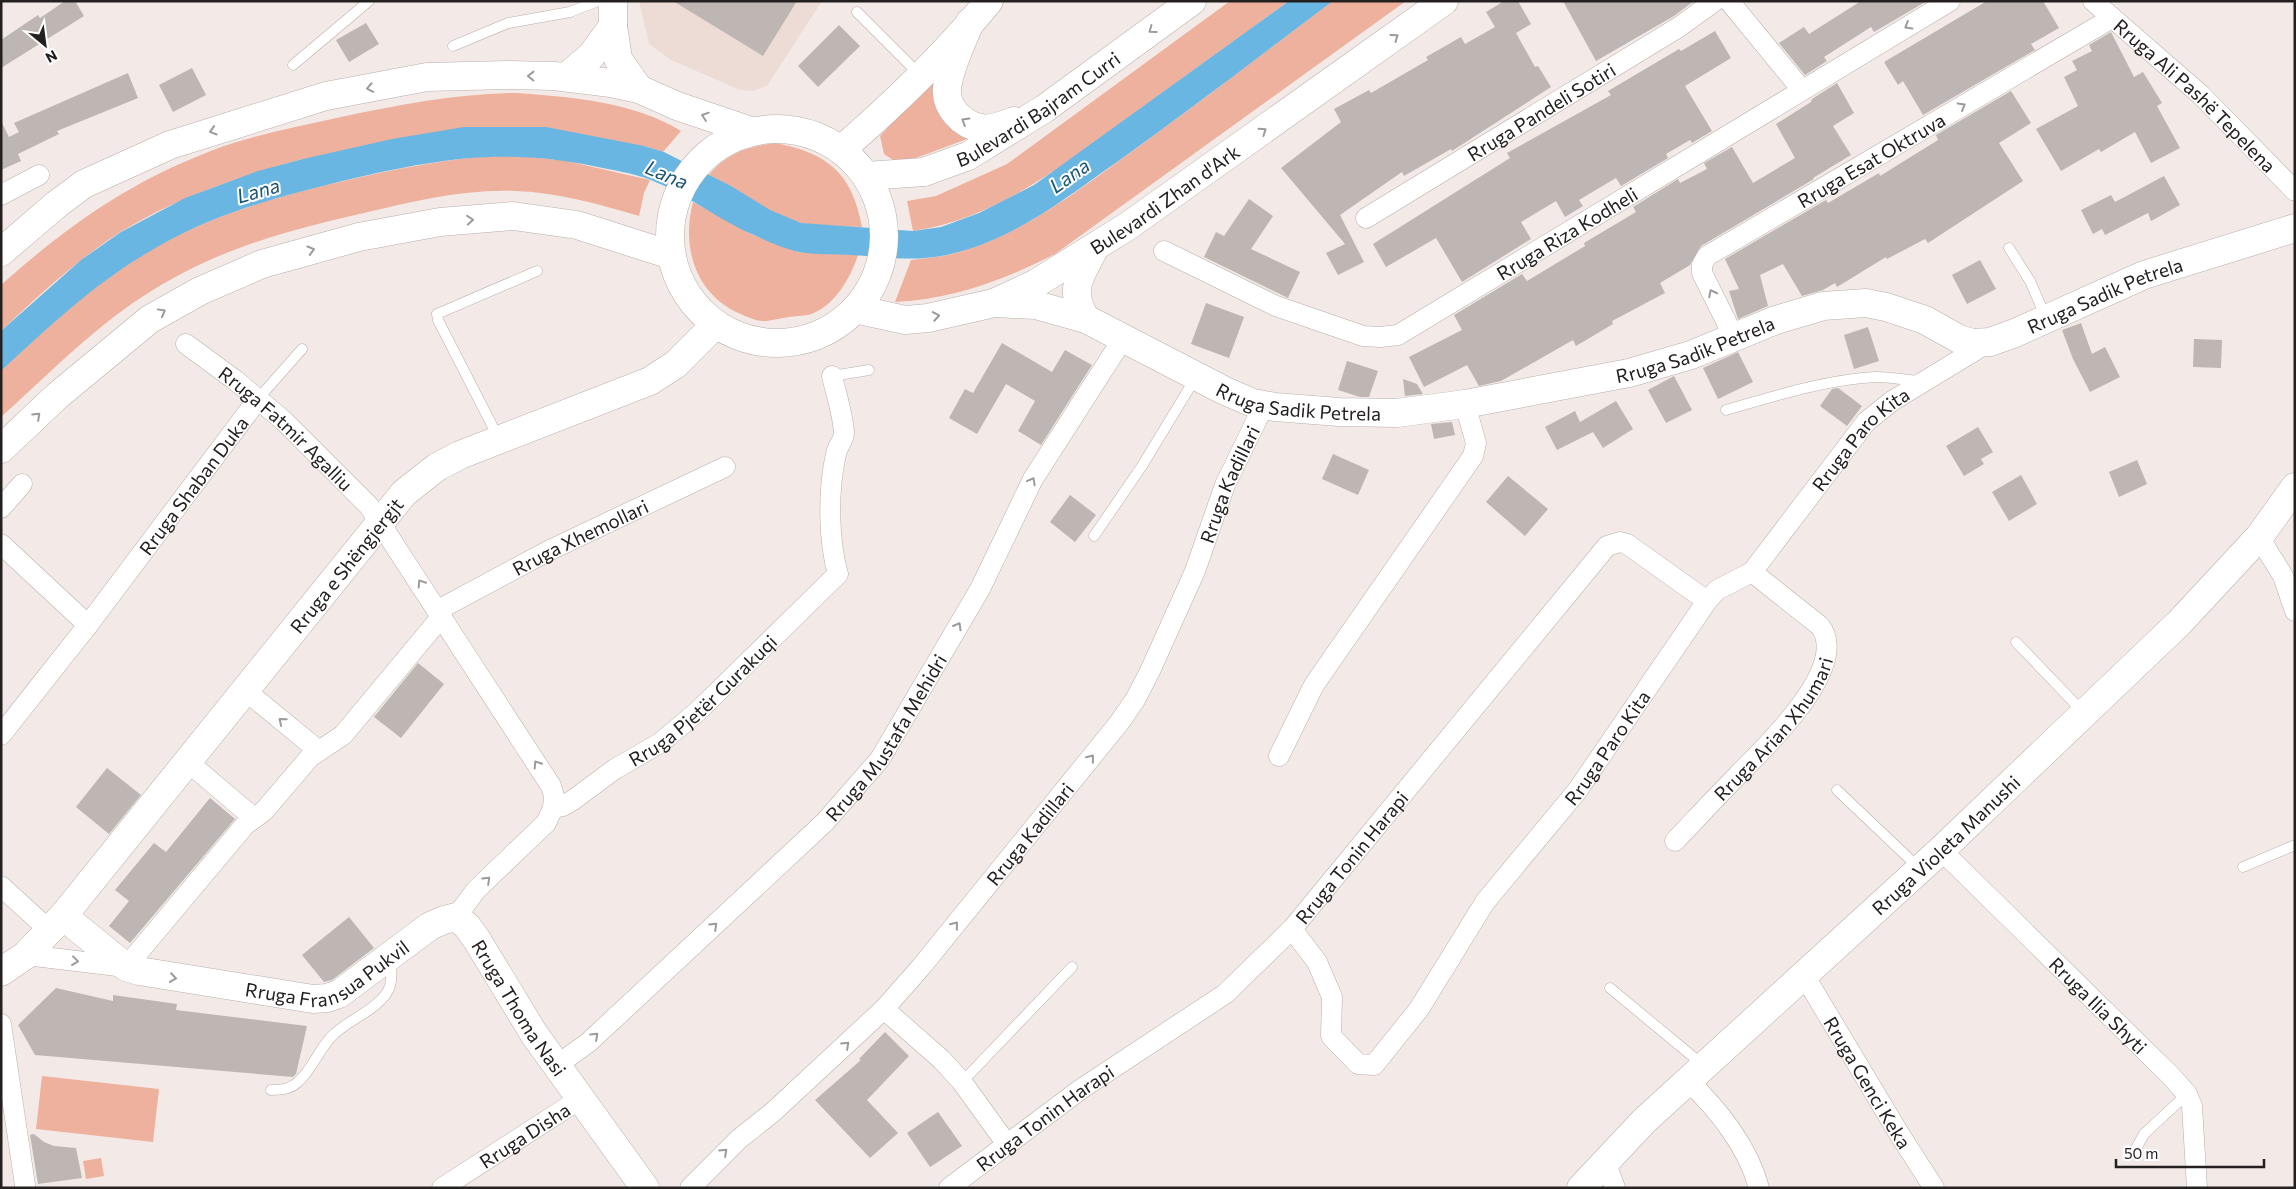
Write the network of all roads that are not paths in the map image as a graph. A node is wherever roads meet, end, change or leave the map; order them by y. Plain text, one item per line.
1 (369, 1) edge
2 (598, 1) edge
3 (989, 1) edge
4 (1192, 1) edge
5 (1444, 1) edge
6 (1715, 1) edge
7 (1730, 1) edge
8 (1950, 1) edge
9 (2093, 1) edge
10 (857, 12) dead end
11 (613, 14) edge
12 (2112, 18) junction
13 (970, 22) junction
14 (452, 46) dead end
15 (293, 65) dead end
16 (921, 76) junction
17 (566, 77) junction
18 (639, 89) junction
19 (1802, 90) junction
20 (1044, 109) junction
21 (751, 131) junction
22 (842, 149) junction
23 (38, 175) dead end
24 (866, 176) junction
25 (2295, 191) edge
26 (1, 195) edge
27 (1366, 218) dead end
28 (2295, 228) edge
29 (1095, 247) junction
30 (2009, 248) dead end
31 (1164, 250) dead end
32 (1, 252) edge
33 (671, 255) junction
34 (538, 271) dead end
35 (994, 303) junction
36 (855, 309) junction
37 (1086, 319) junction
38 (2047, 319) junction
39 (716, 324) junction
40 (1734, 337) junction
41 (1124, 338) junction
42 (1990, 342) junction
43 (186, 344) dead end
44 (302, 349) dead end
45 (869, 370) dead end
46 (832, 376) joint
47 (1197, 376) junction
48 (1924, 381) junction
49 (258, 399) junction
50 (1465, 404) junction
51 (1264, 405) junction
52 (1726, 410) dead end
53 (500, 440) junction
54 (1, 449) edge
55 (725, 467) dead end
56 (22, 484) dead end
57 (2295, 487) edge
58 (1, 508) edge
59 (380, 521) junction
60 (1094, 536) dead end
61 (2259, 536) junction
62 (1, 544) edge
63 (1752, 572) junction
64 (1707, 601) junction
65 (2295, 611) edge
66 (440, 613) junction
67 (88, 625) junction
68 (2016, 642) dead end
69 (246, 691) junction
70 (2085, 715) junction
71 (1, 735) edge
72 (319, 751) junction
73 (1279, 756) dead end
74 (188, 762) junction
75 (1837, 790) dead end
76 (553, 808) junction
77 (254, 818) junction
78 (1675, 841) dead end
79 (2295, 844) edge
80 (1941, 850) junction
81 (2243, 867) dead end
82 (1920, 869) junction
83 (1, 886) edge
84 (456, 918) junction
85 (56, 923) junction
86 (1292, 929) junction
87 (26, 955) junction
88 (389, 957) junction
89 (126, 967) junction
90 (1072, 967) dead end
91 (1, 972) edge
92 (1804, 975) junction
93 (1610, 988) dead end
94 (884, 1009) junction
95 (1, 1024) edge
96 (556, 1066) junction
97 (1696, 1073) junction
98 (962, 1082) junction
99 (271, 1090) dead end
100 (2187, 1094) junction
101 (580, 1098) junction
102 (1006, 1144) junction
103 (2133, 1154) dead end
104 (1605, 1161) junction
105 (25, 1185) dead end
106 (442, 1188) edge
107 (645, 1188) edge
108 (690, 1188) edge
109 (949, 1188) edge
110 (1581, 1188) edge
111 (1615, 1188) edge
112 (1759, 1188) edge
113 (1934, 1188) edge
114 (2197, 1188) edge

1 - 15 lane
2 - 14 lane
3 - 13 main road
4 -> 20 main road, Bulevardi Bajram Curri
29 -> 5 main road, Bulevardi Zhan d'Ark
6 - 27 street, Rruga Pandeli Sotiri
7 - 19 street
8 -> 19 street, Rruga Riza Kodheli
9 - 12 street, Rruga Ali Pashë Tepelena
10 - 16 lane
11 - 17 main road
11 - 18 main road
12 - 25 street, Rruga Ali Pashë Tepelena
40 -> 12 street, Rruga Esat Oktruva
13 - 16 main road
20 -> 13 main road
16 - 22 main road
17 - 18 main road
17 -> 32 main road
21 -> 18 main road
19 - 31 street, Rruga Riza Kodheli
20 - 24 main road, Bulevardi Bajram Curri
21 - 22 main road
21 - 33 main road
22 - 24 main road
23 - 26 street
24 - 36 main road
28 - 38 main road, Rruga Sadik Petrela
29 - 35 main road, Bulevardi Zhan d'Ark
29 - 37 main road
30 - 38 lane
33 - 39 main road
54 -> 33 main road
34 - 53 lane
36 -> 35 main road, Bulevardi Zhan d'Ark
35 - 37 main road, Rruga Sadik Petrela
36 - 39 main road
37 - 41 main road, Rruga Sadik Petrela
38 - 42 main road, Rruga Sadik Petrela
39 - 53 main road, Rruga e Shëngjergjt
40 - 42 main road, Rruga Sadik Petrela
40 - 50 main road, Rruga Sadik Petrela
41 - 47 main road, Rruga Sadik Petrela
96 -> 41 street, Rruga Mustafa Mehidri
42 - 48 street, Rruga Paro Kita
43 - 49 street, Rruga Fatmir Agalliu
44 - 49 lane, Rruga Shaban Duka
45 - 46 lane
46 - 76 street, Rruga Pjetër Gurakuqi
47 - 51 main road, Rruga Sadik Petrela
47 - 60 lane
48 - 52 lane
48 - 63 street, Rruga Paro Kita
49 - 59 street, Rruga Fatmir Agalliu
49 - 67 street, Rruga Shaban Duka
50 - 51 main road, Rruga Sadik Petrela
50 - 73 street
94 -> 51 street, Rruga Kadillari
53 - 59 main road, Rruga e Shëngjergjt
55 - 66 street, Rruga Xhemollari
56 - 58 street
57 - 61 main road, Rruga Violeta Manushi
66 -> 59 street
59 - 69 main road, Rruga e Shëngjergjt
61 - 65 street
61 - 70 main road, Rruga Violeta Manushi
62 - 67 street
63 - 64 street, Rruga Paro Kita
63 - 78 street, Rruga Arian Xhumari
64 - 86 street, Rruga Tonin Harapi
64 - 86 street, Rruga Paro Kita
66 - 72 street
76 -> 66 street
67 - 71 street, Rruga Shaban Duka
68 - 70 lane
72 -> 69 street
69 - 74 main road, Rruga e Shëngjergjt
70 - 80 main road, Rruga Violeta Manushi
72 - 77 street
74 - 77 street
74 - 85 main road, Rruga e Shëngjergjt
75 - 82 lane
84 -> 76 street
77 - 89 street
79 - 81 lane
80 - 82 main road, Rruga Violeta Manushi
80 - 100 street, Rruga Ilia Shyti
82 - 92 main road, Rruga Violeta Manushi
83 - 85 street
84 - 88 main road, Rruga Fransua Pukvil
84 - 96 main road, Rruga Thoma Nasi
85 - 87 main road, Rruga e Shëngjergjt
85 - 89 main road, Rruga Fransua Pukvil
86 - 102 street, Rruga Tonin Harapi
87 -> 89 street
87 - 91 main road, Rruga e Shëngjergjt
89 -> 88 main road, Rruga Fransua Pukvil
88 - 99 lane
90 - 98 lane
92 - 97 main road, Rruga Violeta Manushi
92 - 113 street, Rruga Genci Keka
93 - 97 lane
94 - 98 street
108 -> 94 street, Rruga Kadillari
95 - 105 street
96 - 101 main road, Rruga Thoma Nasi
97 - 104 main road, Rruga Violeta Manushi
97 - 112 street
98 - 102 street
100 - 103 lane
100 - 114 street, Rruga Ilia Shyti
101 - 106 street, Rruga Disha
101 - 107 main road, Rruga Thoma Nasi
102 - 109 street, Rruga Tonin Harapi
104 - 110 main road, Rruga Violeta Manushi
104 - 111 street

